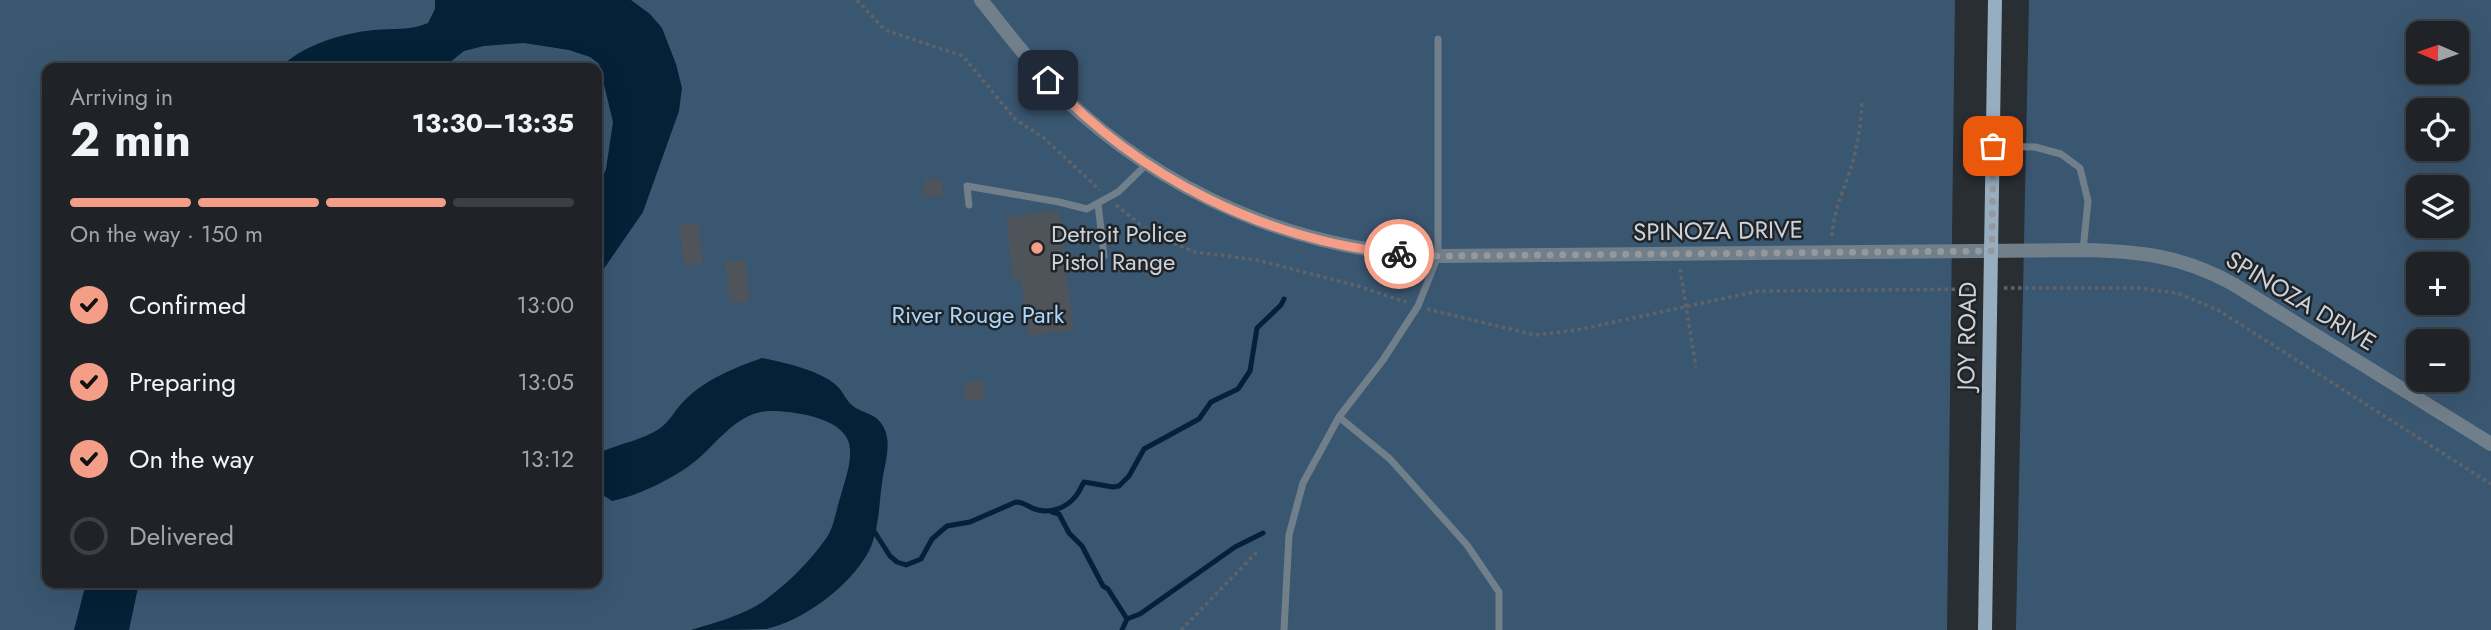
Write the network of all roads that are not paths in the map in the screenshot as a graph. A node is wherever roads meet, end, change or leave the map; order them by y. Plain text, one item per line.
1 (981, 0) edge
2 (1995, 0) edge
3 (1438, 40) dead end
4 (1993, 146) junction
5 (1147, 164) junction
6 (1098, 204) junction
7 (970, 205) dead end
8 (2083, 250) junction
9 (1992, 251) junction
10 (1104, 256) dead end
11 (1438, 256) junction
12 (1339, 417) junction
13 (2491, 444) edge
14 (1284, 630) edge
15 (1499, 630) edge
16 (1985, 630) edge

1 - 5 street, SPINOZA DRIVE
2 - 4 main road, JOY ROAD
3 - 11 lane
4 - 8 lane
4 - 9 main road, JOY ROAD
5 - 6 lane
5 - 11 street, SPINOZA DRIVE
6 - 7 lane
6 - 10 lane
8 - 9 street, SPINOZA DRIVE
8 - 13 street, SPINOZA DRIVE
9 - 11 street, SPINOZA DRIVE
9 - 16 main road, JOY ROAD
11 - 12 lane
12 - 14 lane
12 - 15 lane

